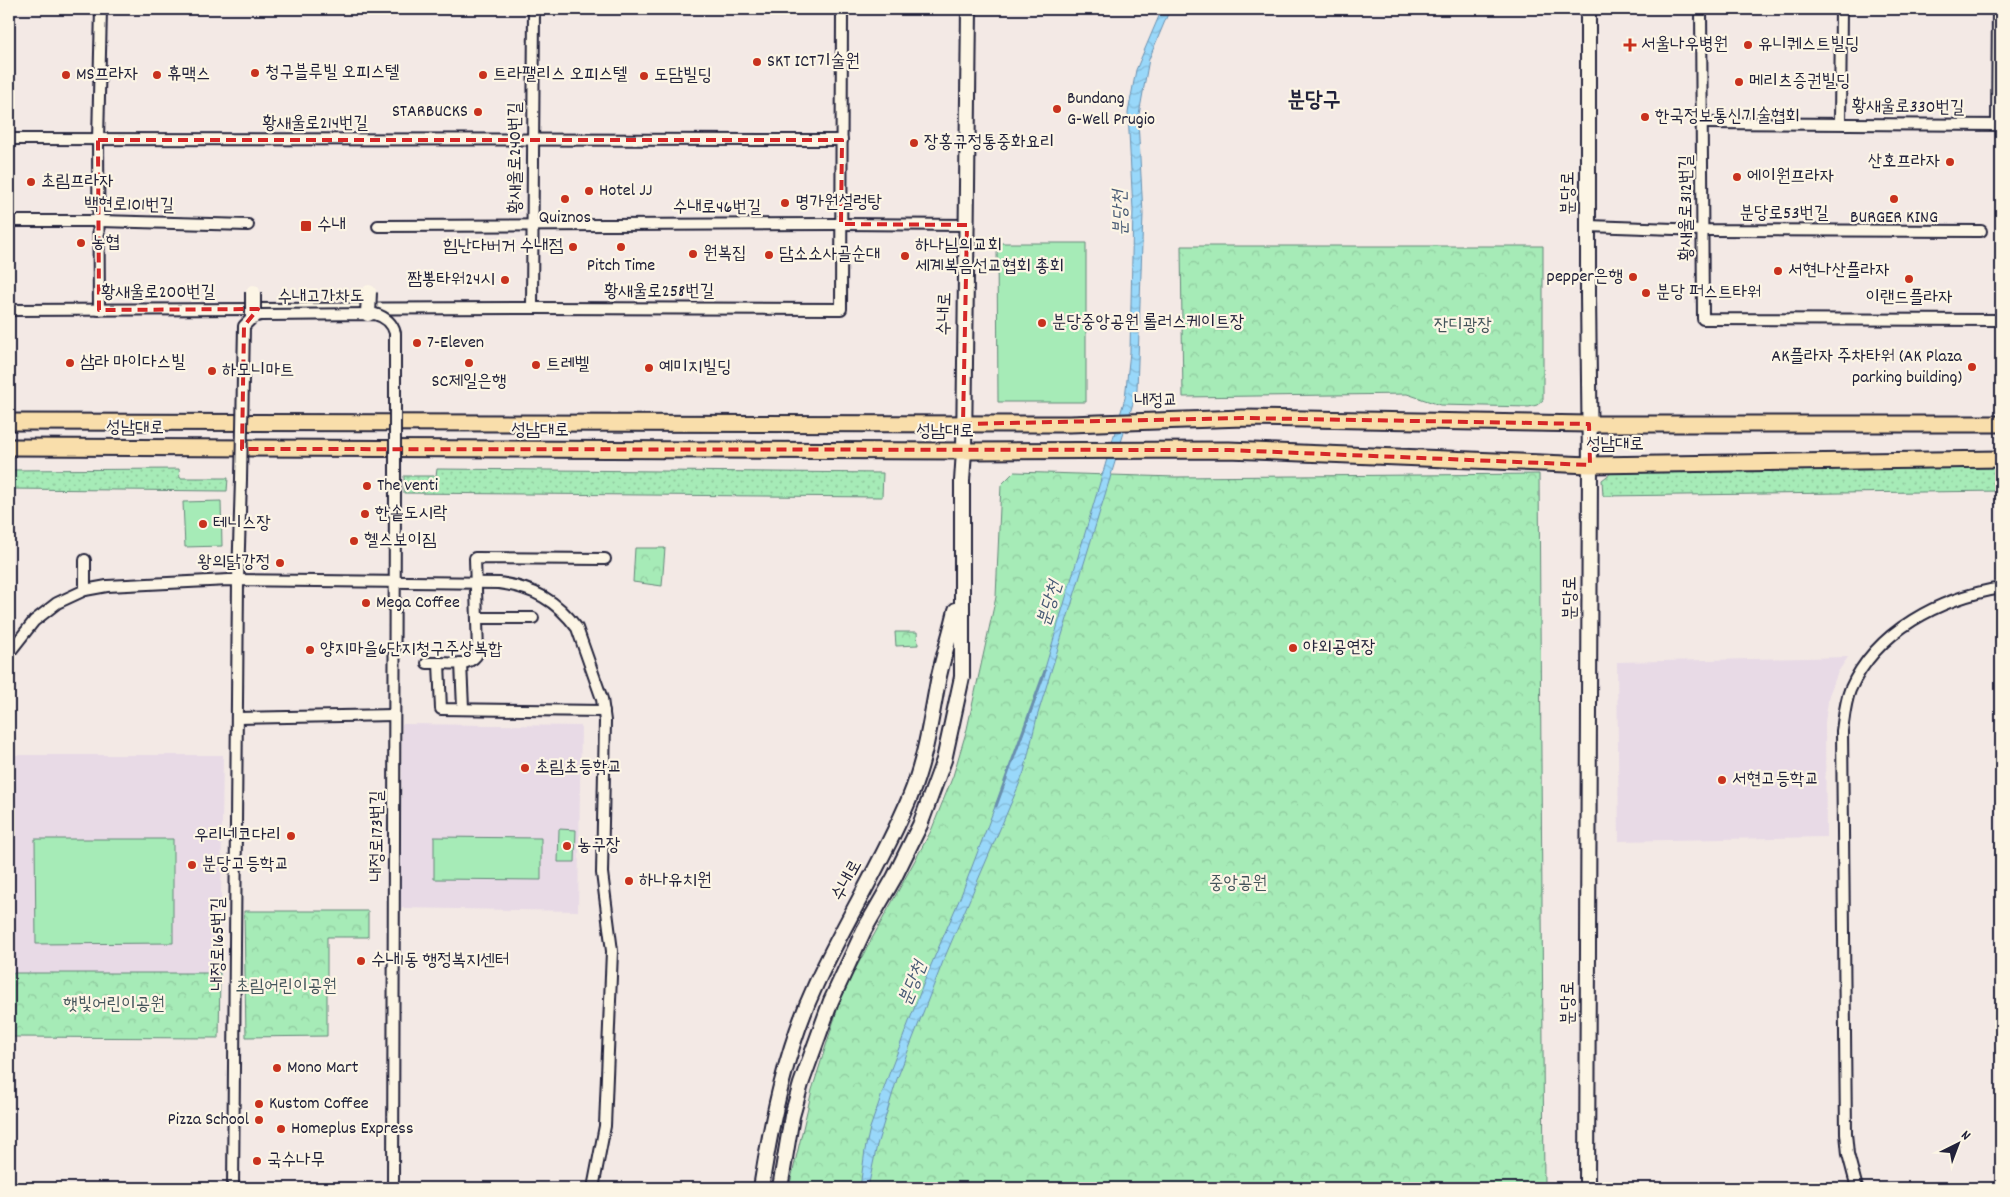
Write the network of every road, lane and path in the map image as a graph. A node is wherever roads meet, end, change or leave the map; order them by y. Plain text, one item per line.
1 (101, 9) edge
2 (534, 9) edge
3 (842, 9) edge
4 (969, 9) edge
5 (1588, 9) edge
6 (1701, 9) edge
7 (1841, 9) edge
8 (1998, 9) edge
9 (1703, 122) junction
10 (1840, 123) junction
11 (1999, 124) edge
12 (9, 139) edge
13 (98, 140) junction
14 (533, 140) junction
15 (842, 140) junction
16 (9, 221) edge
17 (100, 221) junction
18 (841, 224) junction
19 (248, 225) dead end
20 (532, 225) junction
21 (967, 225) junction
22 (378, 226) dead end
23 (1588, 226) junction
24 (1703, 230) junction
25 (1981, 231) dead end
26 (253, 292) dead end
27 (368, 292) dead end
28 (532, 308) junction
29 (307, 309) joint
30 (9, 310) edge
31 (99, 310) junction
32 (368, 314) junction
33 (253, 317) junction
34 (2001, 320) edge
35 (1243, 418) joint
36 (9, 422) edge
37 (963, 424) junction
38 (1070, 424) joint
39 (1589, 424) junction
40 (2001, 424) edge
41 (9, 447) edge
42 (964, 451) junction
43 (2001, 459) edge
44 (1590, 465) junction
45 (241, 479) joint
46 (395, 484) joint
47 (85, 560) dead end
48 (605, 560) dead end
49 (238, 580) junction
50 (395, 581) junction
51 (476, 582) junction
52 (2001, 588) edge
53 (85, 590) junction
54 (961, 590) junction
55 (478, 618) junction
56 (533, 618) dead end
57 (9, 653) edge
58 (427, 663) dead end
59 (439, 663) junction
60 (461, 663) junction
61 (463, 708) junction
62 (604, 711) junction
63 (394, 715) junction
64 (238, 718) junction
65 (233, 1188) edge
66 (393, 1188) edge
67 (592, 1188) edge
68 (761, 1188) edge
69 (780, 1188) edge
70 (1587, 1188) edge
71 (1857, 1188) edge

1 - 13 street
2 - 14 street, 황새울로240번길
3 - 15 street, 황새울로258번길
4 - 21 main road, 수내로
5 - 23 main road, 분당로
6 - 9 street, 황새울로312번길
7 - 10 street
8 - 11 street, 황새울로330번길
9 - 10 street, 황새울로330번길
9 - 24 street, 황새울로312번길
10 - 11 street, 황새울로330번길
12 - 13 street
13 - 14 street, 황새울로214번길
13 - 17 street
14 - 15 street
14 - 20 street, 황새울로240번길
15 - 18 street, 황새울로258번길
16 - 17 street, 백현로101번길
17 - 19 street, 백현로101번길
17 - 31 street
18 - 20 street, 수내로46번길
18 - 21 street, 수내로46번길
18 - 28 street, 황새울로258번길
20 - 22 street, 수내로46번길
20 - 28 street, 황새울로240번길
21 - 37 main road, 수내로
23 - 24 street, 분당로53번길
23 - 39 main road, 분당로
24 - 25 street, 분당로53번길
24 - 34 street, 황새울로312번길
26 - 33 main road, bridge
27 - 32 main road, bridge
28 - 29 street, 황새울로258번길
29 - 31 street, 황새울로200번길
30 - 31 street, 황새울로200번길
32 - 33 street, 수내고가차도, bridge
32 - 46 street, 수내고가차도, bridge
33 - 45 street, 수내고가차도, bridge
35 - 38 main road, 내정교
35 - 39 main road, 성남대로
36 - 37 main road, 성남대로
37 - 38 main road, 성남대로
37 - 42 main road, 수내로
39 - 40 main road, 성남대로
39 - 44 main road, 분당로
41 - 42 main road, 성남대로
42 - 44 main road, 성남대로
42 - 54 main road, 수내로
43 - 44 main road, 성남대로
44 - 70 main road, 분당로
45 - 49 street, 내정로165번길
46 - 50 street, 내정로173번길
47 - 53 street
48 - 51 street
49 - 50 street
49 - 53 street
49 - 64 street, 내정로165번길
50 - 51 street
50 - 63 street, 내정로173번길
51 - 55 street
51 - 62 street
52 - 71 street
53 - 57 street
54 - 68 main road, 수내로
54 - 69 main road, 수내로
55 - 56 street
55 - 60 street
58 - 59 street
59 - 60 street
59 - 61 street
60 - 61 street
61 - 62 street
62 - 67 street
63 - 64 street
63 - 66 street, 내정로173번길
64 - 65 street, 내정로165번길

